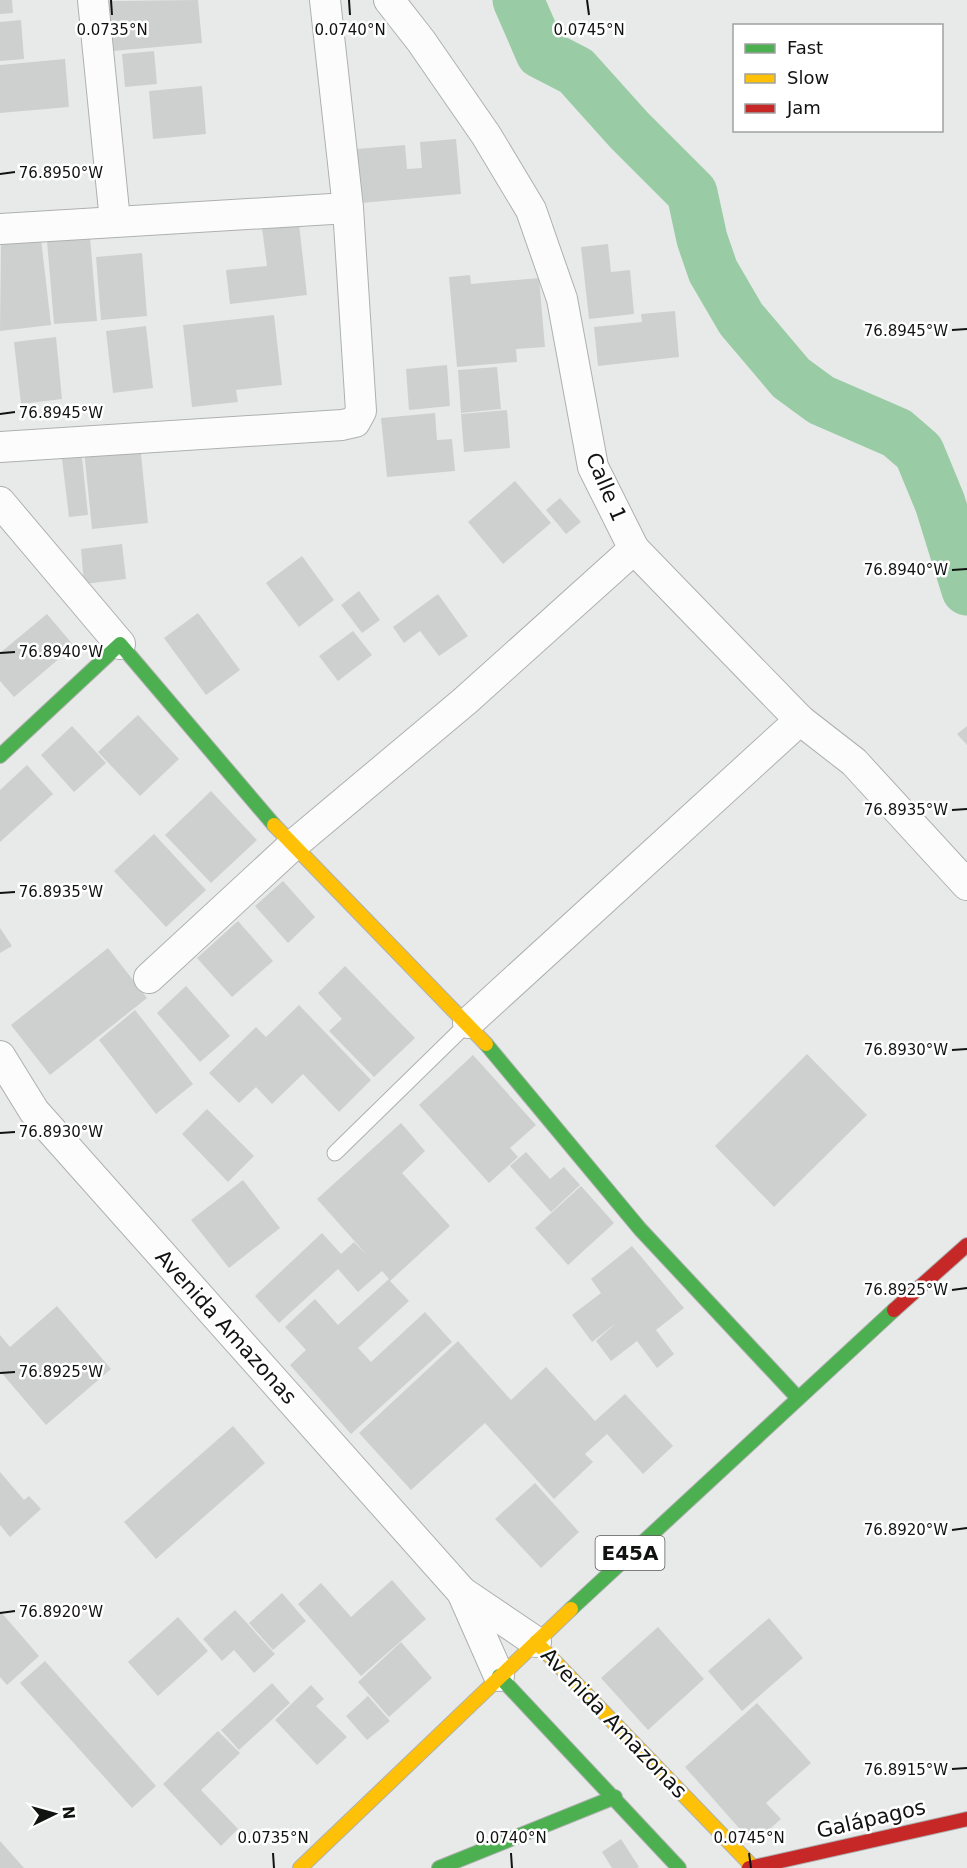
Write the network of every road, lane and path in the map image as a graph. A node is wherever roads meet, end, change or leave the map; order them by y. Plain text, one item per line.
1 (93, 0) edge
2 (325, 0) edge
3 (389, 0) edge
4 (348, 208) junction
5 (115, 221) junction
6 (0, 229) edge
7 (0, 447) edge
8 (0, 502) edge
9 (634, 549) junction
10 (120, 644) junction
11 (800, 720) junction
12 (0, 756) edge
13 (292, 846) junction
14 (967, 885) edge
15 (149, 978) dead end
16 (468, 1023) junction
17 (0, 1056) edge
18 (335, 1153) dead end
19 (967, 1245) edge
20 (797, 1397) junction
21 (462, 1592) junction
22 (536, 1642) junction
23 (500, 1676) junction
24 (615, 1797) junction
25 (967, 1819) edge
26 (300, 1868) edge
27 (439, 1868) edge
28 (679, 1868) edge
29 (752, 1868) edge

1 - 5 street
2 - 4 street
3 - 9 street, Calle 1
4 - 5 street
4 - 7 street
5 - 6 street
8 - 10 street
9 - 11 street, Calle 1
9 - 13 street
10 - 12 main road
10 - 13 main road
11 - 14 street, Calle 1
11 - 16 street
13 - 15 street
13 - 16 main road
16 - 18 lane
16 - 20 main road
17 - 21 street, Avenida Amazonas
19 - 20 main road, E45A
20 - 22 main road, E45A
21 - 22 street, Avenida Amazonas
21 - 23 street, Avenida Amazonas
22 - 23 main road, E45A
22 - 29 main road, Avenida Amazonas
23 - 24 main road, Avenida Amazonas
23 - 26 main road, E45A
24 - 27 main road
24 - 28 main road, Avenida Amazonas
25 - 29 main road, Galápagos

